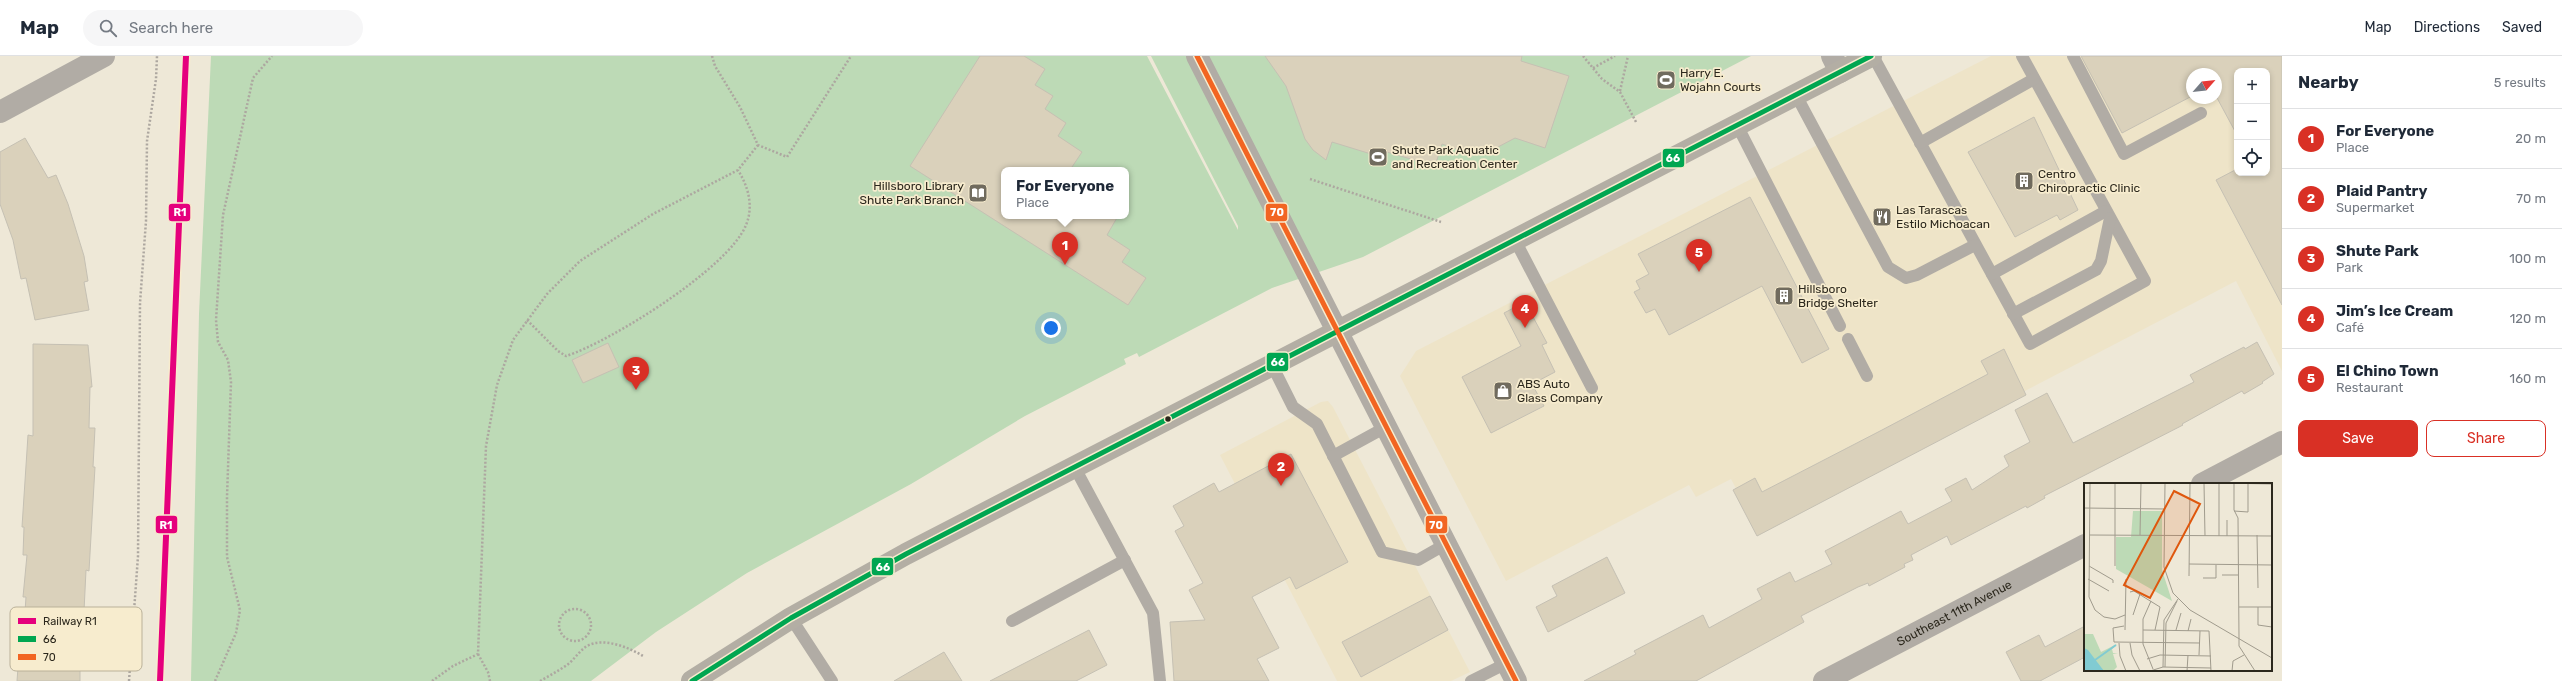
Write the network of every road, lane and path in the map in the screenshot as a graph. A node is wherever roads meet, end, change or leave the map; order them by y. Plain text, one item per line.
1 (104, 56) edge
2 (157, 56) edge
3 (272, 56) edge
4 (712, 56) edge
5 (851, 56) edge
6 (1197, 56) edge
7 (1583, 56) edge
8 (1615, 56) edge
9 (1628, 56) edge
10 (1872, 56) edge
11 (2022, 56) edge
12 (2073, 56) edge
13 (1836, 64) edge
14 (1593, 68) junction
15 (2034, 79) junction
16 (1620, 92) junction
17 (1796, 94) junction
18 (0, 112) edge
19 (2201, 113) dead end
20 (1636, 122) dead end
21 (1737, 125) junction
22 (1920, 143) junction
23 (758, 145) junction
24 (738, 170) junction
25 (1310, 179) dead end
26 (2108, 214) junction
27 (1441, 222) dead end
28 (1515, 240) junction
29 (1976, 245) junction
30 (1992, 274) junction
31 (2013, 314) junction
32 (528, 320) junction
33 (1840, 326) dead end
34 (1337, 331) junction
35 (1848, 339) dead end
36 (1272, 364) junction
37 (1867, 376) dead end
38 (1592, 388) dead end
39 (1386, 427) junction
40 (2282, 442) edge
41 (1334, 456) junction
42 (1074, 466) junction
43 (2204, 483) edge
44 (1446, 544) junction
45 (2084, 546) edge
46 (1125, 560) junction
47 (134, 607) edge
48 (791, 618) junction
49 (1012, 621) dead end
50 (582, 640) junction
51 (587, 646) junction
52 (478, 654) junction
53 (643, 656) dead end
54 (130, 671) edge
55 (1511, 672) edge
56 (129, 681) edge
57 (215, 681) edge
58 (432, 681) edge
59 (490, 681) edge
60 (540, 681) edge
61 (692, 681) edge
62 (832, 681) edge
63 (1160, 681) edge
64 (1471, 681) edge
65 (1824, 681) edge

1 - 18 street
2 - 47 path
3 - 57 path
4 - 23 path
5 - 23 path
6 - 34 street
7 - 14 path
8 - 14 path
9 - 16 path
10 - 13 main road
10 - 22 lane
11 - 15 lane
12 - 19 lane
13 - 17 main road
14 - 16 path
15 - 22 lane
15 - 26 lane
16 - 20 path
17 - 21 main road
17 - 29 lane
21 - 28 main road
21 - 33 lane
22 - 29 lane
23 - 24 path
24 - 32 path
24 - 32 path
25 - 27 path
26 - 30 lane
26 - 31 lane
26 - 31 lane
28 - 34 main road
28 - 38 lane
29 - 30 lane
30 - 31 lane
32 - 52 path
34 - 36 main road
34 - 39 street
35 - 37 lane
36 - 41 lane
36 - 42 main road
39 - 41 lane
39 - 44 street
40 - 43 street
41 - 44 lane
42 - 46 lane
42 - 48 main road
44 - 55 street
45 - 65 street, Southeast 11th Avenue
46 - 49 lane
46 - 63 lane
48 - 61 main road
48 - 62 lane
50 - 50 path
50 - 51 path
51 - 53 path
51 - 60 path
52 - 58 path
52 - 59 path
54 - 56 path
55 - 64 lane

